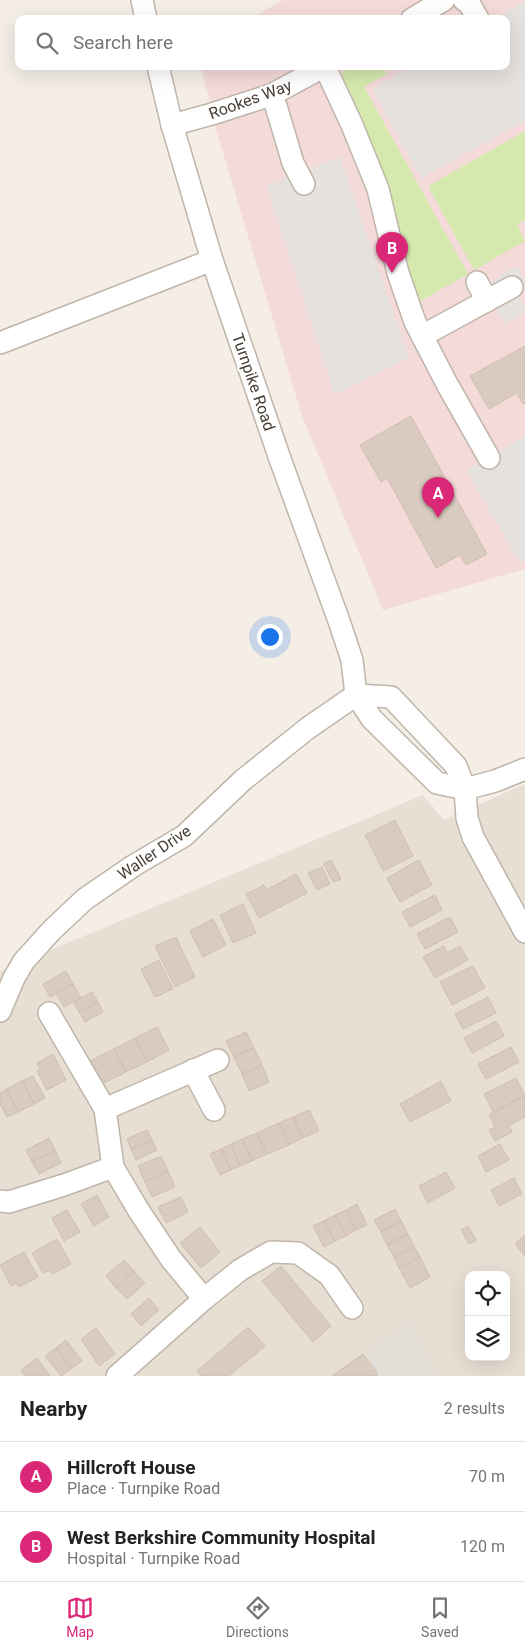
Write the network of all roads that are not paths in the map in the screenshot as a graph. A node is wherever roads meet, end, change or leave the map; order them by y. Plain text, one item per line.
1 (142, 0) edge
2 (444, 0) edge
3 (464, 0) edge
4 (145, 15) edge
5 (419, 15) edge
6 (476, 15) edge
7 (159, 70) edge
8 (318, 70) edge
9 (327, 70) edge
10 (271, 95) junction
11 (172, 125) junction
12 (304, 184) dead end
13 (212, 260) junction
14 (477, 282) dead end
15 (512, 287) dead end
16 (487, 301) junction
17 (422, 336) junction
18 (0, 343) edge
19 (489, 458) dead end
20 (356, 695) junction
21 (525, 769) edge
22 (464, 789) junction
23 (525, 932) edge
24 (7, 981) edge
25 (0, 1011) edge
26 (49, 1013) dead end
27 (218, 1060) dead end
28 (193, 1070) junction
29 (105, 1109) junction
30 (214, 1110) dead end
31 (113, 1167) junction
32 (0, 1201) edge
33 (351, 1297) dead end
34 (204, 1299) junction
35 (117, 1376) edge

1 - 4 street
2 - 5 street
3 - 6 street
7 - 11 street, Turnpike Road
8 - 10 street, Rookes Way
9 - 17 street
10 - 11 street, Rookes Way
10 - 12 street
11 - 13 street, Turnpike Road
13 - 18 street
13 - 20 street, Turnpike Road
14 - 16 street
15 - 16 street
16 - 17 street
17 - 19 street
20 - 22 street, Turnpike Road
20 - 22 street
20 - 24 street, Waller Drive
21 - 22 street
22 - 23 street
24 - 25 street, Waller Drive
26 - 29 street
27 - 28 street
28 - 29 street
28 - 30 street
29 - 31 street
31 - 32 street
31 - 34 street
33 - 34 street
34 - 35 street

